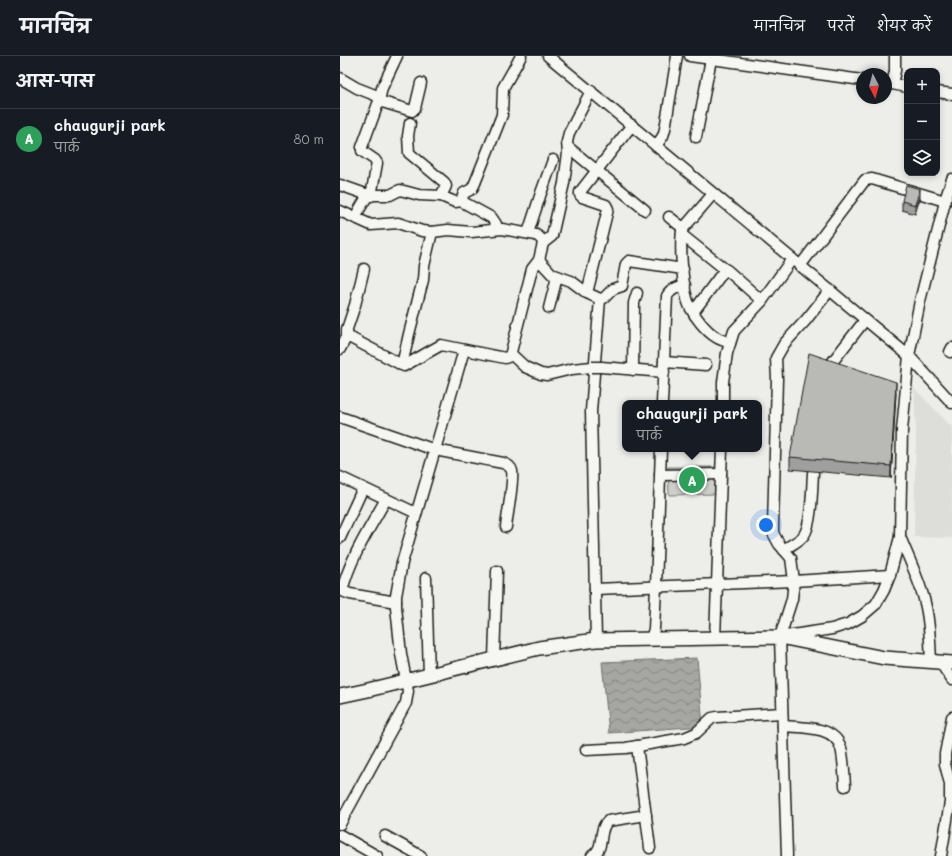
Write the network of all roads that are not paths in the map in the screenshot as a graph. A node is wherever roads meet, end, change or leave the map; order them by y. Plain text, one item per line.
1 (397, 56) edge
2 (521, 56) edge
3 (548, 56) edge
4 (677, 56) edge
5 (690, 56) edge
6 (895, 56) edge
7 (711, 59) junction
8 (340, 78) edge
9 (892, 78) edge
10 (856, 79) edge
11 (421, 83) dead end
12 (892, 84) edge
13 (904, 86) edge
14 (591, 91) junction
15 (940, 92) edge
16 (952, 94) edge
17 (379, 99) junction
18 (410, 123) dead end
19 (632, 126) junction
20 (696, 136) dead end
21 (656, 146) junction
22 (568, 147) junction
23 (553, 160) dead end
24 (596, 170) junction
25 (952, 178) edge
26 (340, 185) edge
27 (713, 194) junction
28 (371, 196) junction
29 (441, 196) junction
30 (461, 201) junction
31 (945, 201) junction
32 (340, 210) edge
33 (645, 210) dead end
34 (669, 217) dead end
35 (355, 218) junction
36 (496, 224) dead end
37 (432, 232) junction
38 (682, 233) junction
39 (528, 234) junction
40 (545, 241) junction
41 (792, 259) junction
42 (539, 260) junction
43 (800, 266) junction
44 (364, 269) dead end
45 (683, 270) junction
46 (726, 270) junction
47 (557, 277) junction
48 (685, 285) junction
49 (830, 290) junction
50 (587, 293) junction
51 (637, 294) dead end
52 (600, 299) junction
53 (762, 301) junction
54 (549, 308) dead end
55 (694, 311) junction
56 (865, 320) junction
57 (347, 336) junction
58 (730, 343) junction
59 (340, 349) edge
60 (464, 350) junction
61 (511, 354) junction
62 (909, 356) junction
63 (402, 365) junction
64 (706, 365) dead end
65 (830, 365) edge
66 (664, 367) junction
67 (634, 370) junction
68 (662, 400) edge
69 (723, 400) edge
70 (952, 403) edge
71 (340, 417) edge
72 (435, 450) junction
73 (661, 452) edge
74 (722, 452) edge
75 (814, 473) dead end
76 (722, 474) junction
77 (660, 475) junction
78 (341, 481) edge
79 (363, 488) junction
80 (386, 499) junction
81 (416, 513) junction
82 (506, 527) dead end
83 (900, 537) junction
84 (340, 538) edge
85 (784, 550) junction
86 (344, 570) edge
87 (497, 571) dead end
88 (890, 575) junction
89 (426, 578) dead end
90 (794, 581) junction
91 (717, 584) junction
92 (656, 587) junction
93 (595, 589) junction
94 (396, 602) junction
95 (780, 637) junction
96 (715, 638) junction
97 (651, 639) junction
98 (596, 640) junction
99 (494, 659) junction
100 (941, 662) edge
101 (429, 675) junction
102 (406, 680) junction
103 (952, 680) edge
104 (340, 696) edge
105 (782, 713) junction
106 (952, 717) edge
107 (783, 726) junction
108 (637, 746) junction
109 (586, 750) dead end
110 (845, 786) dead end
111 (646, 815) junction
112 (340, 824) edge
113 (340, 835) edge
114 (385, 836) dead end
115 (650, 848) dead end
116 (377, 856) edge
117 (421, 856) edge
118 (592, 856) edge
119 (787, 856) edge
120 (941, 856) edge

1 - 17 street
2 - 30 street
3 - 14 street
4 - 21 street
5 - 7 street
6 - 9 street
7 - 10 street
7 - 20 street
8 - 17 street
11 - 17 street
12 - 13 street
14 - 19 street
14 - 22 street
15 - 16 street
17 - 28 street
18 - 29 street
19 - 21 street
19 - 24 street
21 - 27 street
22 - 24 street
22 - 40 street
23 - 39 street
24 - 33 street
24 - 50 street
25 - 31 street
26 - 28 street
27 - 38 street
27 - 41 street
28 - 29 street
28 - 35 street
29 - 30 street
30 - 36 street
31 - 43 street
31 - 62 street
32 - 35 street
34 - 38 street
35 - 37 street
37 - 39 street
37 - 63 street
38 - 45 street
38 - 46 street
39 - 40 street
40 - 42 street
41 - 43 street
41 - 53 street
42 - 47 street
42 - 61 street
43 - 49 street
44 - 57 street
45 - 48 street
45 - 52 street
46 - 53 street
46 - 55 street
47 - 50 street
47 - 54 street
48 - 55 street
48 - 66 street
49 - 56 street
49 - 85 street
50 - 52 street
51 - 67 street
52 - 93 street
53 - 58 street
55 - 58 street
56 - 62 street
56 - 65 street
57 - 59 street
57 - 63 street
58 - 69 street
60 - 61 street
60 - 63 street
60 - 72 street
61 - 67 street
62 - 70 street
62 - 83 street
64 - 66 street
66 - 67 street
66 - 68 street
71 - 72 street
72 - 81 street
72 - 82 street
73 - 77 street
74 - 76 street
75 - 85 street
76 - 77 street
76 - 91 street
77 - 92 street
78 - 79 street
79 - 80 street
79 - 84 street
80 - 81 street
80 - 86 street
81 - 94 street
83 - 88 street
83 - 100 street
85 - 90 street
86 - 94 street
87 - 99 street
88 - 90 street
88 - 95 street
89 - 101 street
90 - 91 street
90 - 95 street
91 - 92 street
91 - 96 street
92 - 93 street
92 - 97 street
93 - 98 street
94 - 102 street
95 - 96 main road
95 - 100 main road
95 - 105 street
96 - 97 main road
97 - 98 main road
98 - 99 main road
99 - 101 main road
100 - 103 street
101 - 102 main road
102 - 104 main road
102 - 112 street
105 - 107 street
105 - 108 street
106 - 120 street
107 - 110 street
107 - 119 street
108 - 109 street
108 - 111 street
111 - 115 street
111 - 118 street
113 - 116 street
114 - 117 street

